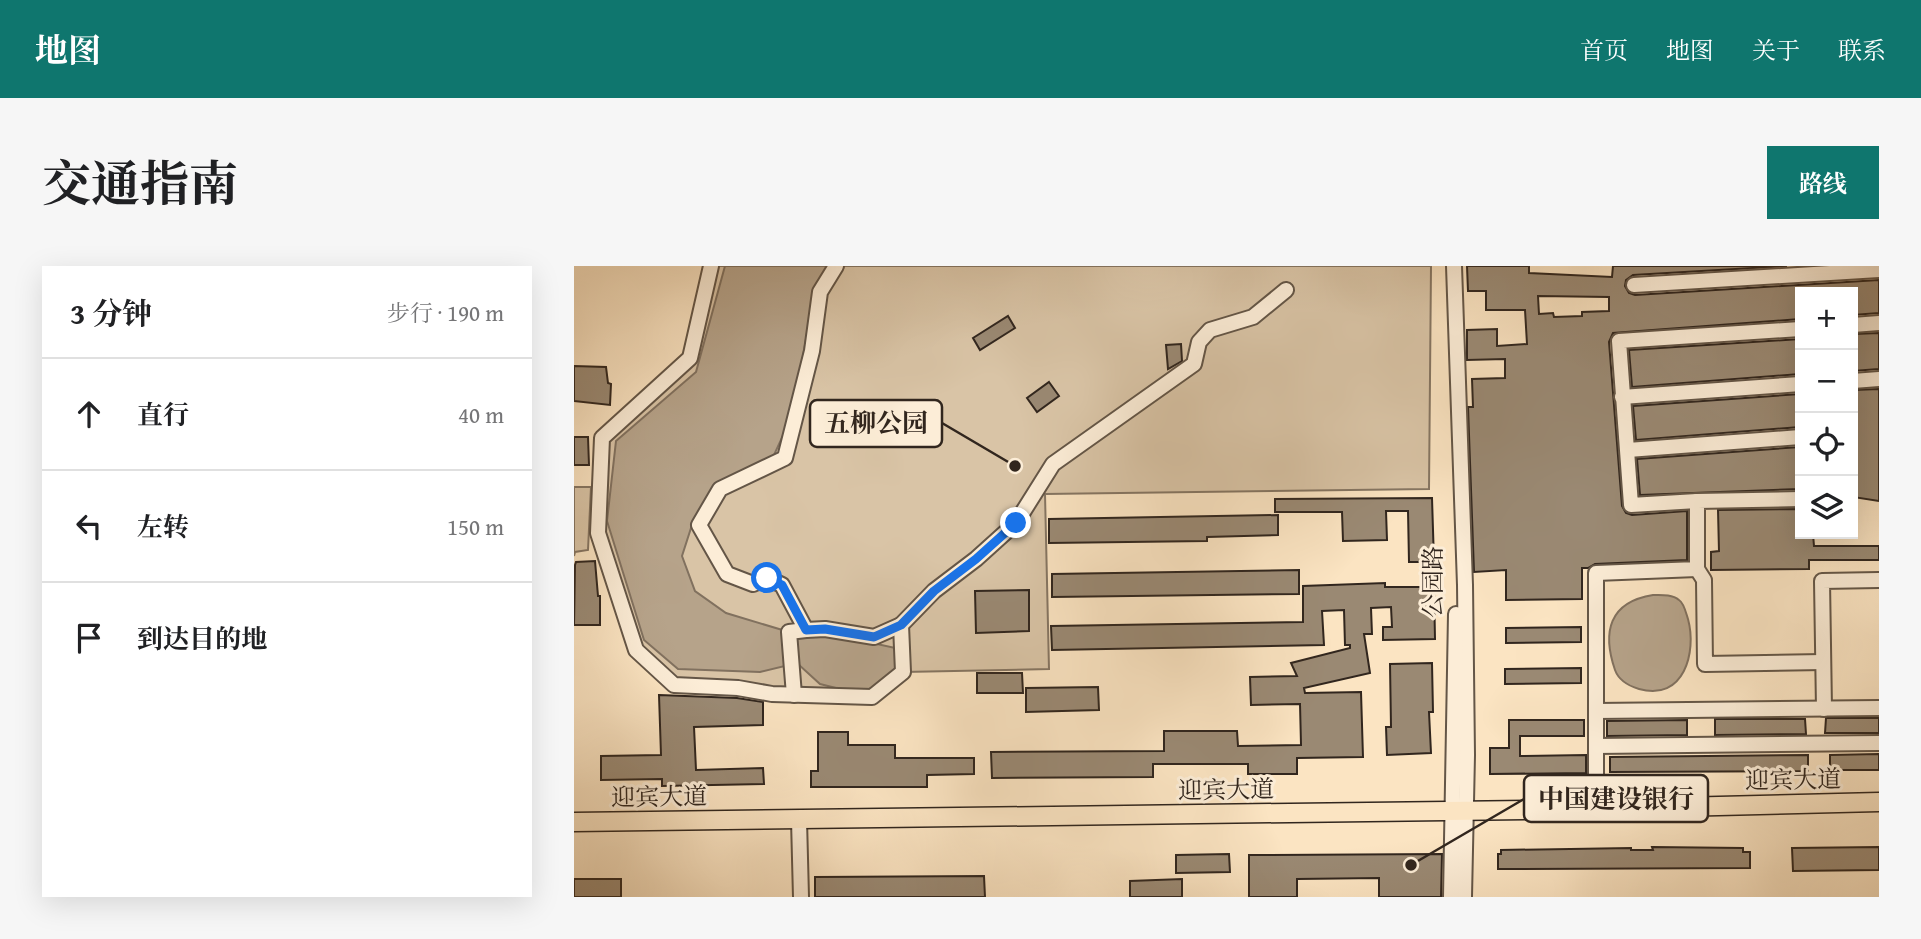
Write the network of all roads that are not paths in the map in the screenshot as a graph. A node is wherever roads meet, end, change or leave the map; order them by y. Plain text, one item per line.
1 (711, 266) edge
2 (836, 266) edge
3 (1448, 266) edge
4 (1454, 266) edge
5 (1879, 270) edge
6 (1634, 285) dead end
7 (1286, 290) dead end
8 (1879, 323) edge
9 (1858, 325) edge
10 (1795, 329) edge
11 (1879, 379) edge
12 (1858, 381) edge
13 (1795, 384) edge
14 (1622, 397) junction
15 (1795, 437) edge
16 (1628, 450) junction
17 (1795, 499) edge
18 (1697, 501) junction
19 (1697, 569) junction
20 (1879, 580) edge
21 (901, 625) junction
22 (806, 630) junction
23 (1823, 662) junction
24 (794, 695) junction
25 (1879, 708) edge
26 (1824, 709) junction
27 (1596, 711) junction
28 (1879, 743) edge
29 (1596, 746) junction
30 (1879, 802) edge
31 (1596, 809) junction
32 (1879, 813) edge
33 (1459, 815) junction
34 (574, 822) edge
35 (799, 825) junction
36 (574, 832) edge
37 (801, 897) edge
38 (1451, 897) edge
39 (1464, 897) edge

1 - 24 street
2 - 22 street
3 - 33 street, 公园路
4 - 33 street
5 - 6 street
7 - 21 street
8 - 9 street
10 - 14 street
11 - 12 street
13 - 14 street
14 - 16 street
15 - 16 street
16 - 18 street
17 - 18 street
18 - 19 street
19 - 23 street
19 - 27 street
20 - 23 street
21 - 22 street
21 - 24 street
22 - 24 street
23 - 26 street
25 - 26 street
26 - 27 street
27 - 29 street
28 - 29 street
29 - 31 street
30 - 31 main road, 迎宾大道
31 - 33 main road, 迎宾大道
32 - 33 main road, 迎宾大道
33 - 35 main road, 迎宾大道
33 - 38 street, 公园路
33 - 39 street
34 - 35 main road, 迎宾大道
35 - 36 main road, 迎宾大道
35 - 37 street

